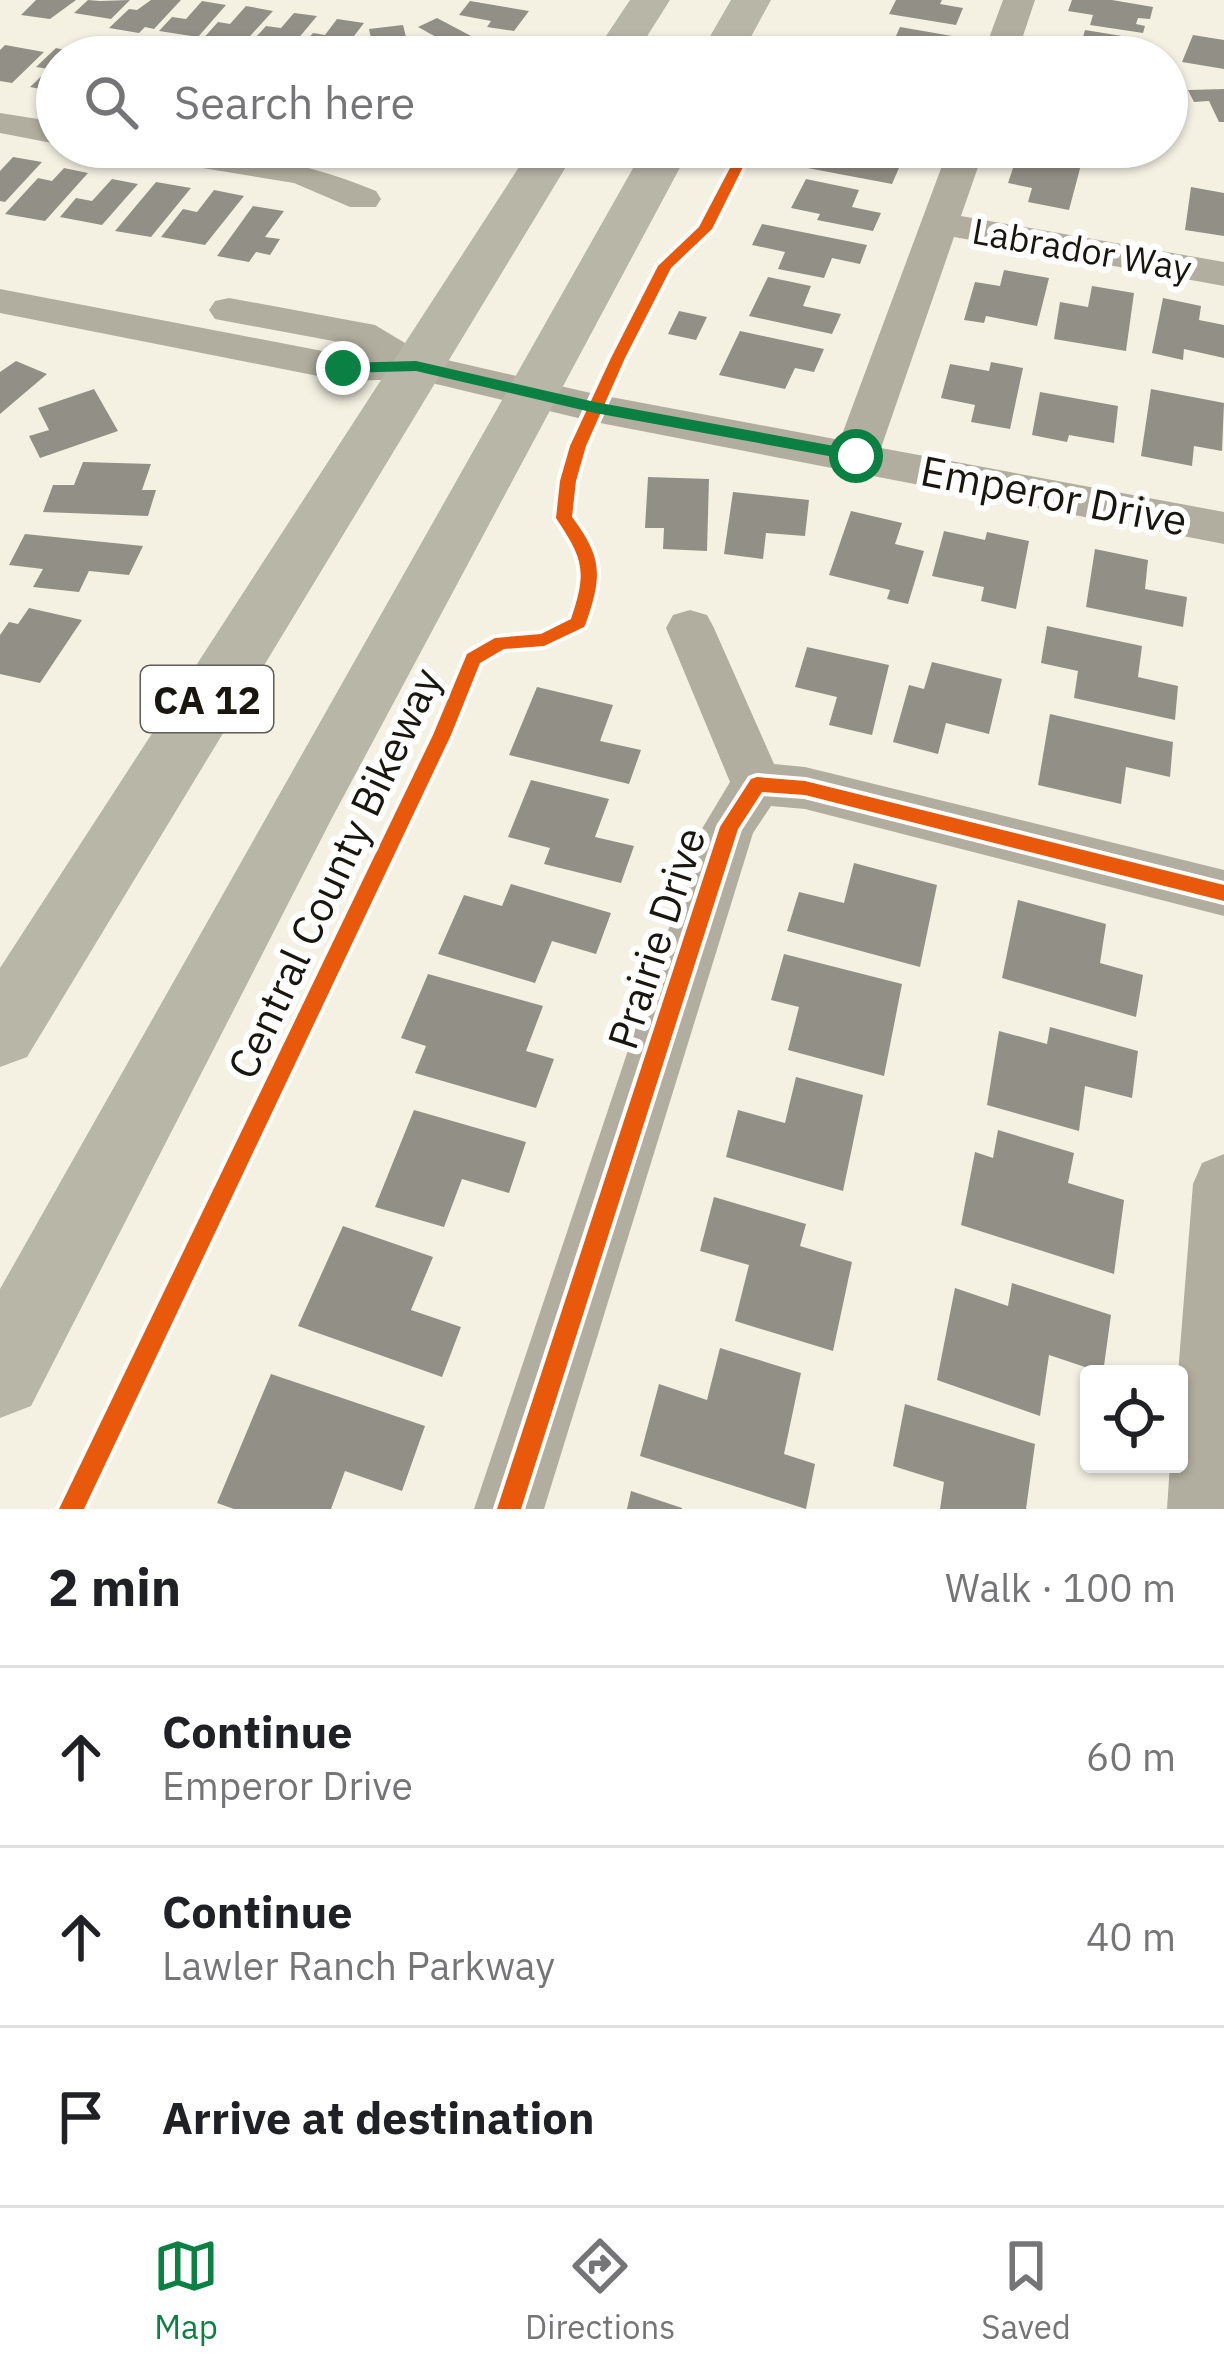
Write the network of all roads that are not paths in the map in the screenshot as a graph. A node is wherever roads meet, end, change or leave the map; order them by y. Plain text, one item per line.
1 (650, 0) edge
2 (752, 0) edge
3 (1019, 0) edge
4 (627, 36) edge
5 (731, 36) edge
6 (1006, 36) edge
7 (0, 124) edge
8 (36, 130) edge
9 (267, 168) edge
10 (542, 168) edge
11 (656, 168) edge
12 (960, 168) edge
13 (363, 199) dead end
14 (940, 223) junction
15 (0, 267) edge
16 (1224, 274) edge
17 (0, 301) edge
18 (416, 366) junction
19 (530, 393) junction
20 (856, 456) junction
21 (1224, 528) edge
22 (690, 628) dead end
23 (757, 784) junction
24 (1224, 893) edge
25 (0, 1033) edge
26 (1224, 1184) edge
27 (0, 1375) edge
28 (508, 1509) edge
29 (1202, 1509) edge

1 - 4 highway
2 - 5 highway
3 - 6 street
7 - 8 street
9 - 13 street
10 - 18 highway, CA 12
11 - 19 highway, CA 12
12 - 14 street
14 - 16 street, Labrador Way
14 - 20 street
15 - 18 street
17 - 18 street
18 - 19 street, Emperor Drive
18 - 25 highway, CA 12
19 - 20 street, Emperor Drive
19 - 27 highway, CA 12
20 - 21 street, Emperor Drive
22 - 23 street
23 - 24 street
23 - 28 street, Prairie Drive
26 - 29 street

